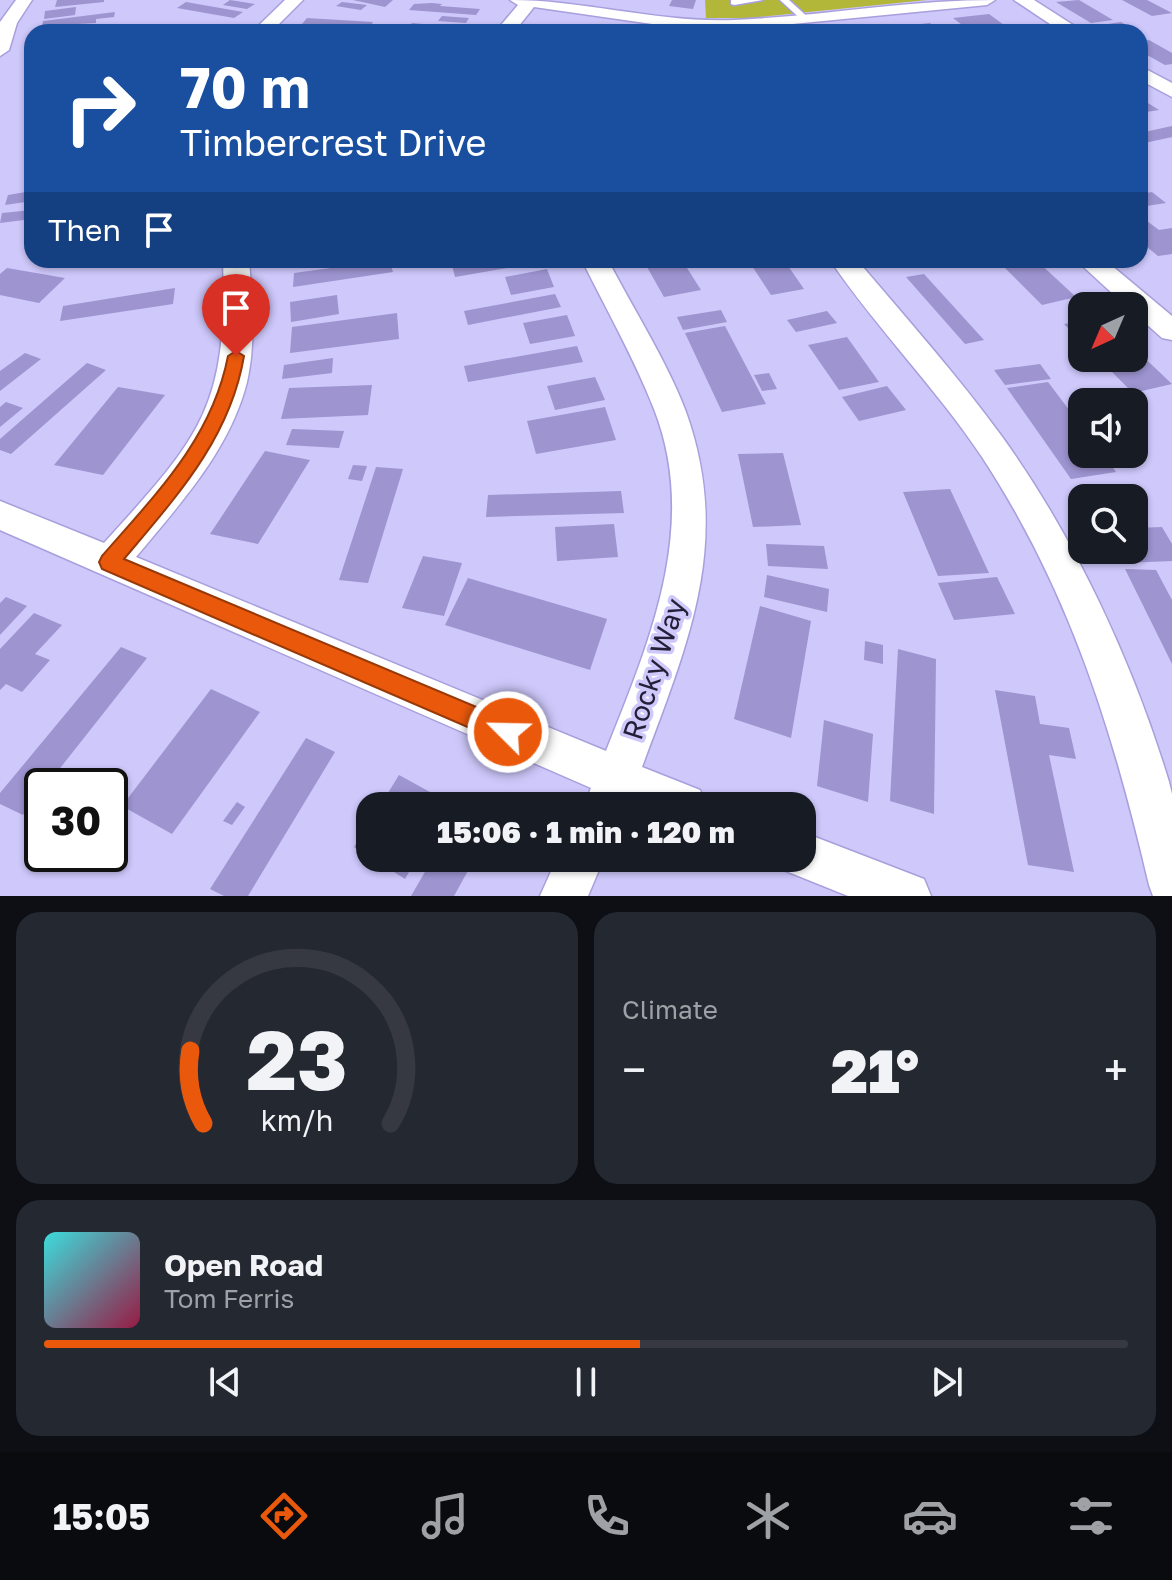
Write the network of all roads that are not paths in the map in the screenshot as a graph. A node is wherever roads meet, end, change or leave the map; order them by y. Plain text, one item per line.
1 (24, 0) edge
2 (295, 0) edge
3 (759, 0) edge
4 (784, 0) edge
5 (987, 0) edge
6 (1022, 0) edge
7 (524, 1) edge
8 (734, 2) edge
9 (270, 24) edge
10 (509, 24) edge
11 (661, 24) edge
12 (812, 24) edge
13 (827, 24) edge
14 (1062, 24) edge
15 (1, 47) edge
16 (1148, 77) edge
17 (1172, 91) edge
18 (236, 268) edge
19 (599, 268) edge
20 (850, 268) edge
21 (1098, 268) edge
22 (1172, 331) edge
23 (0, 515) edge
24 (110, 562) junction
25 (611, 792) edge
26 (816, 860) edge
27 (575, 872) edge
28 (1172, 885) edge
29 (564, 896) edge
30 (907, 896) edge

1 - 15 street
2 - 9 street
3 - 8 lane
4 - 12 lane
5 - 13 street
6 - 14 street
7 - 10 street
7 - 11 street
16 - 17 street
18 - 24 street
19 - 25 street, Rocky Way
20 - 28 street
21 - 22 street
23 - 24 street
24 - 25 street
26 - 30 street
27 - 29 street

